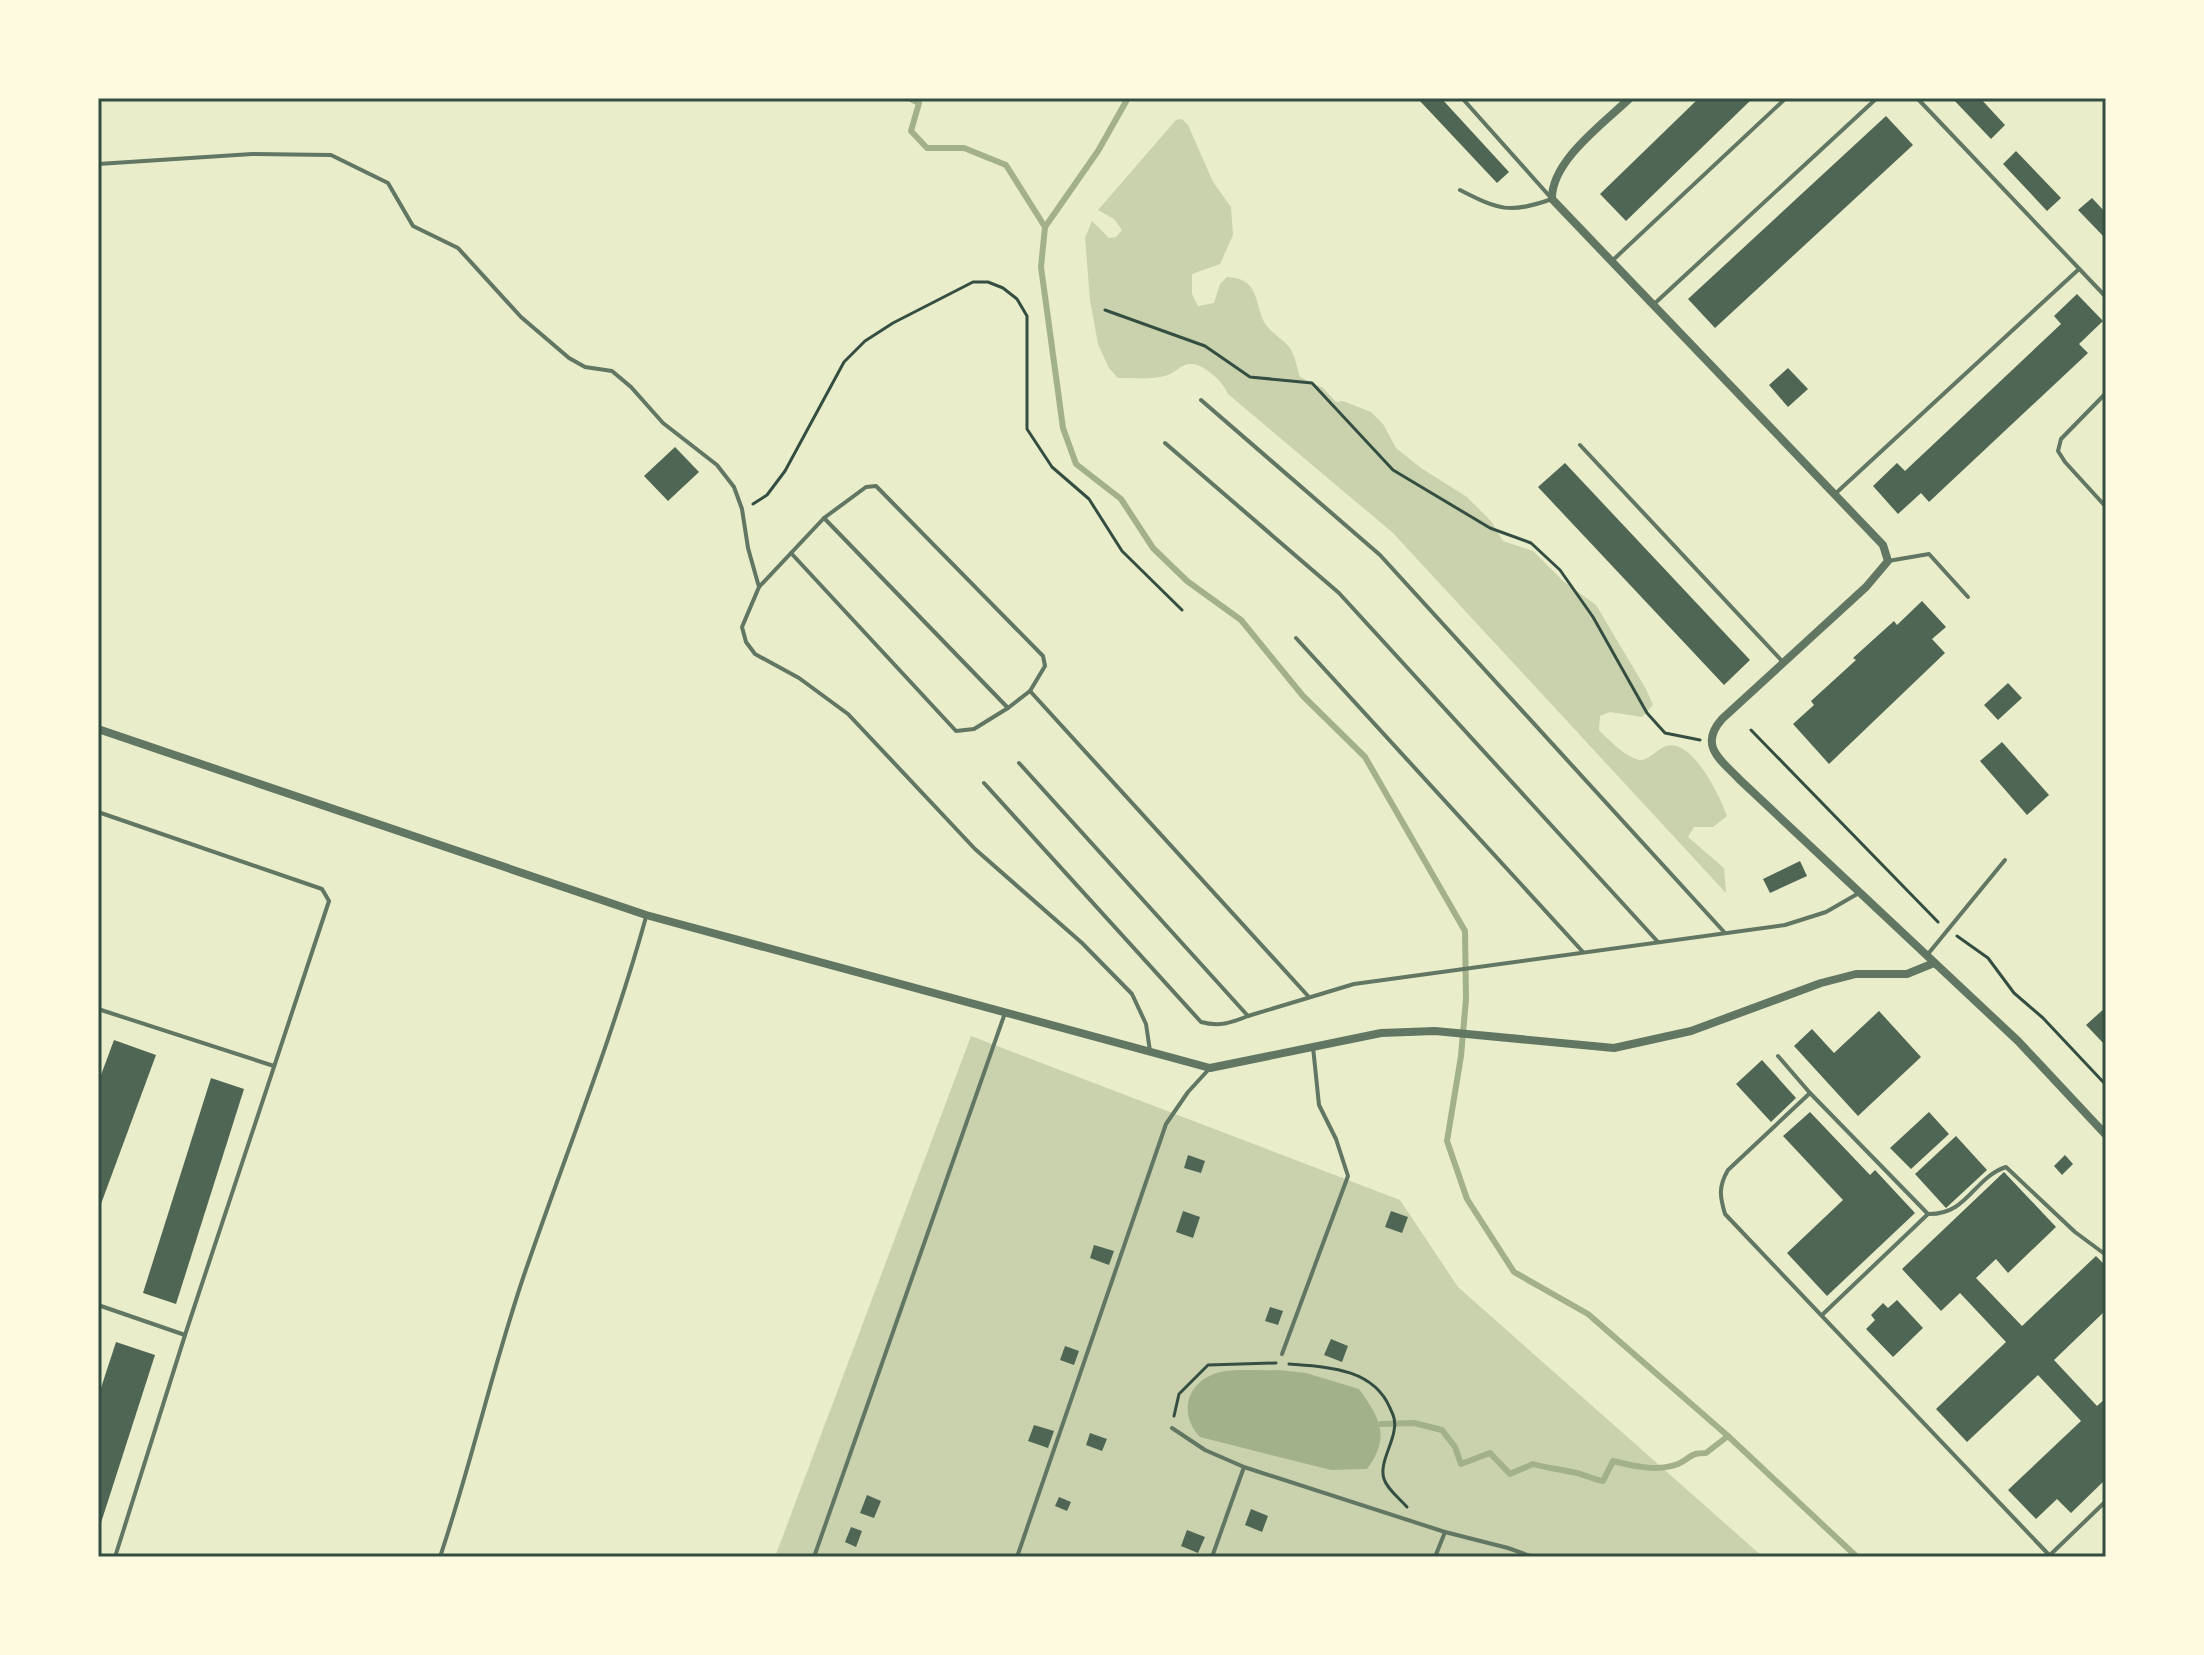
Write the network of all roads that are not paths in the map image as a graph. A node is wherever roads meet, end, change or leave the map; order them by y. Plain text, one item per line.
1 (1462, 98) edge
2 (1630, 98) edge
3 (1786, 98) edge
4 (1877, 98) edge
5 (1917, 98) edge
6 (98, 164) edge
7 (1460, 190) dead end
8 (1552, 199) junction
9 (1611, 261) junction
10 (2079, 269) junction
11 (2106, 297) edge
12 (1653, 305) junction
13 (2106, 393) edge
14 (1201, 400) dead end
15 (1165, 443) dead end
16 (1580, 445) dead end
17 (1834, 495) junction
18 (2106, 507) edge
19 (824, 518) junction
20 (791, 553) junction
21 (1888, 561) junction
22 (759, 587) junction
23 (1968, 597) dead end
24 (1296, 638) dead end
25 (1783, 663) junction
26 (1030, 691) junction
27 (1008, 708) junction
28 (98, 729) edge
29 (1019, 763) dead end
30 (984, 783) dead end
31 (98, 812) edge
32 (2005, 860) dead end
33 (1859, 893) junction
34 (646, 915) junction
35 (1725, 933) junction
36 (1658, 942) junction
37 (1583, 952) junction
38 (1926, 956) junction
39 (1934, 963) junction
40 (1308, 996) junction
41 (98, 1009) edge
42 (1005, 1013) junction
43 (1248, 1016) junction
44 (1313, 1047) junction
45 (1150, 1051) junction
46 (1778, 1056) dead end
47 (274, 1066) junction
48 (1210, 1068) junction
49 (1810, 1093) junction
50 (2106, 1135) edge
51 (1928, 1214) junction
52 (2106, 1255) edge
53 (98, 1305) edge
54 (1822, 1315) junction
55 (185, 1335) junction
56 (1282, 1354) dead end
57 (1172, 1428) road end
58 (1244, 1467) junction
59 (2106, 1501) edge
60 (1445, 1532) junction
61 (2051, 1556) edge
62 (115, 1557) edge
63 (440, 1557) edge
64 (814, 1557) edge
65 (1017, 1557) edge
66 (1212, 1557) edge
67 (1435, 1557) edge
68 (1533, 1557) edge

1 - 8 lane
2 - 8 street
3 - 9 lane
4 - 12 lane
5 - 10 lane
6 - 22 lane
7 - 8 lane
8 - 9 street
9 - 12 street
10 - 11 lane
10 - 17 lane
12 - 17 street
13 - 18 lane
14 - 35 lane
15 - 36 lane
16 - 25 lane
17 - 21 street
19 - 20 lane
19 - 26 lane
19 - 27 lane
20 - 22 lane
20 - 27 lane
21 - 23 lane
21 - 25 street
22 - 45 lane
24 - 37 lane
25 - 33 street
26 - 27 lane
26 - 40 lane
28 - 34 street
29 - 43 lane
30 - 43 lane
31 - 47 lane
32 - 38 lane
33 - 35 lane
33 - 38 street
34 - 42 street
34 - 63 lane
35 - 36 lane
36 - 37 lane
37 - 40 lane
38 - 39 street
39 - 44 street
39 - 50 street
40 - 43 lane
41 - 47 lane
42 - 45 street
42 - 64 lane
44 - 48 street
44 - 56 lane
45 - 48 street
46 - 49 lane
47 - 55 lane
48 - 65 lane
49 - 51 lane
49 - 54 lane
51 - 52 lane
51 - 54 lane
53 - 55 lane
54 - 61 lane
55 - 62 lane
57 - 58 lane
58 - 60 lane
58 - 66 lane
59 - 61 lane
60 - 67 lane
60 - 68 lane

